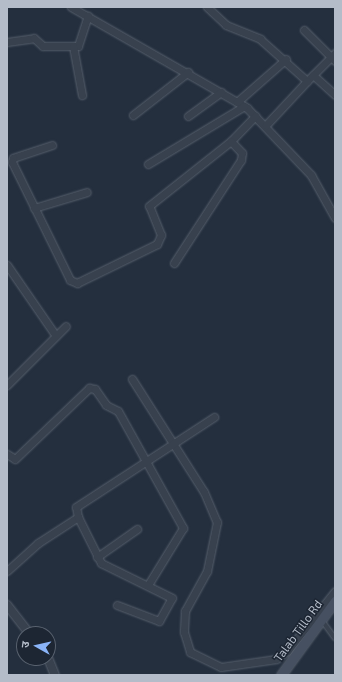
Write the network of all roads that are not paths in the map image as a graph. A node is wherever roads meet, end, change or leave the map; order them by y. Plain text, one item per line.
1 (71, 7) edge
2 (206, 7) edge
3 (88, 16) junction
4 (304, 30) dead end
5 (7, 42) edge
6 (7, 46) edge
7 (73, 46) junction
8 (7, 50) edge
9 (333, 57) edge
10 (286, 59) junction
11 (188, 72) junction
12 (313, 76) junction
13 (307, 81) junction
14 (221, 92) junction
15 (82, 95) dead end
16 (335, 95) edge
17 (241, 104) junction
18 (133, 115) dead end
19 (188, 116) dead end
20 (255, 116) junction
21 (266, 125) junction
22 (231, 141) junction
23 (52, 145) dead end
24 (10, 158) edge
25 (148, 164) dead end
26 (86, 192) dead end
27 (34, 208) junction
28 (335, 218) edge
29 (174, 263) dead end
30 (7, 265) edge
31 (66, 326) dead end
32 (56, 336) junction
33 (132, 380) dead end
34 (7, 385) edge
35 (214, 417) dead end
36 (171, 446) junction
37 (7, 454) edge
38 (145, 461) junction
39 (78, 517) junction
40 (137, 529) dead end
41 (97, 557) junction
42 (7, 571) edge
43 (148, 585) junction
44 (335, 591) edge
45 (335, 601) edge
46 (7, 605) edge
47 (117, 605) dead end
48 (321, 619) junction
49 (24, 626) edge
50 (335, 638) edge
51 (283, 673) edge

1 - 3 street
2 - 10 street
3 - 7 street
3 - 11 street
4 - 9 street
5 - 7 street
6 - 8 street
7 - 15 street
9 - 12 street
10 - 13 street
10 - 17 street
11 - 14 street
11 - 18 street
12 - 13 street
12 - 16 street
13 - 21 street
14 - 17 street
14 - 19 street
17 - 20 street
17 - 25 street
20 - 21 street
20 - 22 street
21 - 28 street
22 - 27 street
22 - 29 street
23 - 24 street
24 - 27 street
26 - 27 street
30 - 32 street
31 - 32 street
32 - 34 street
33 - 36 street
35 - 36 street
36 - 38 street
36 - 44 street
37 - 38 street
38 - 39 street
38 - 43 street
39 - 41 street
39 - 42 street
40 - 41 street
41 - 43 street
43 - 47 street
45 - 48 main road, Talab Tillo Rd
46 - 49 street
48 - 50 lane
48 - 51 main road, Talab Tillo Rd

